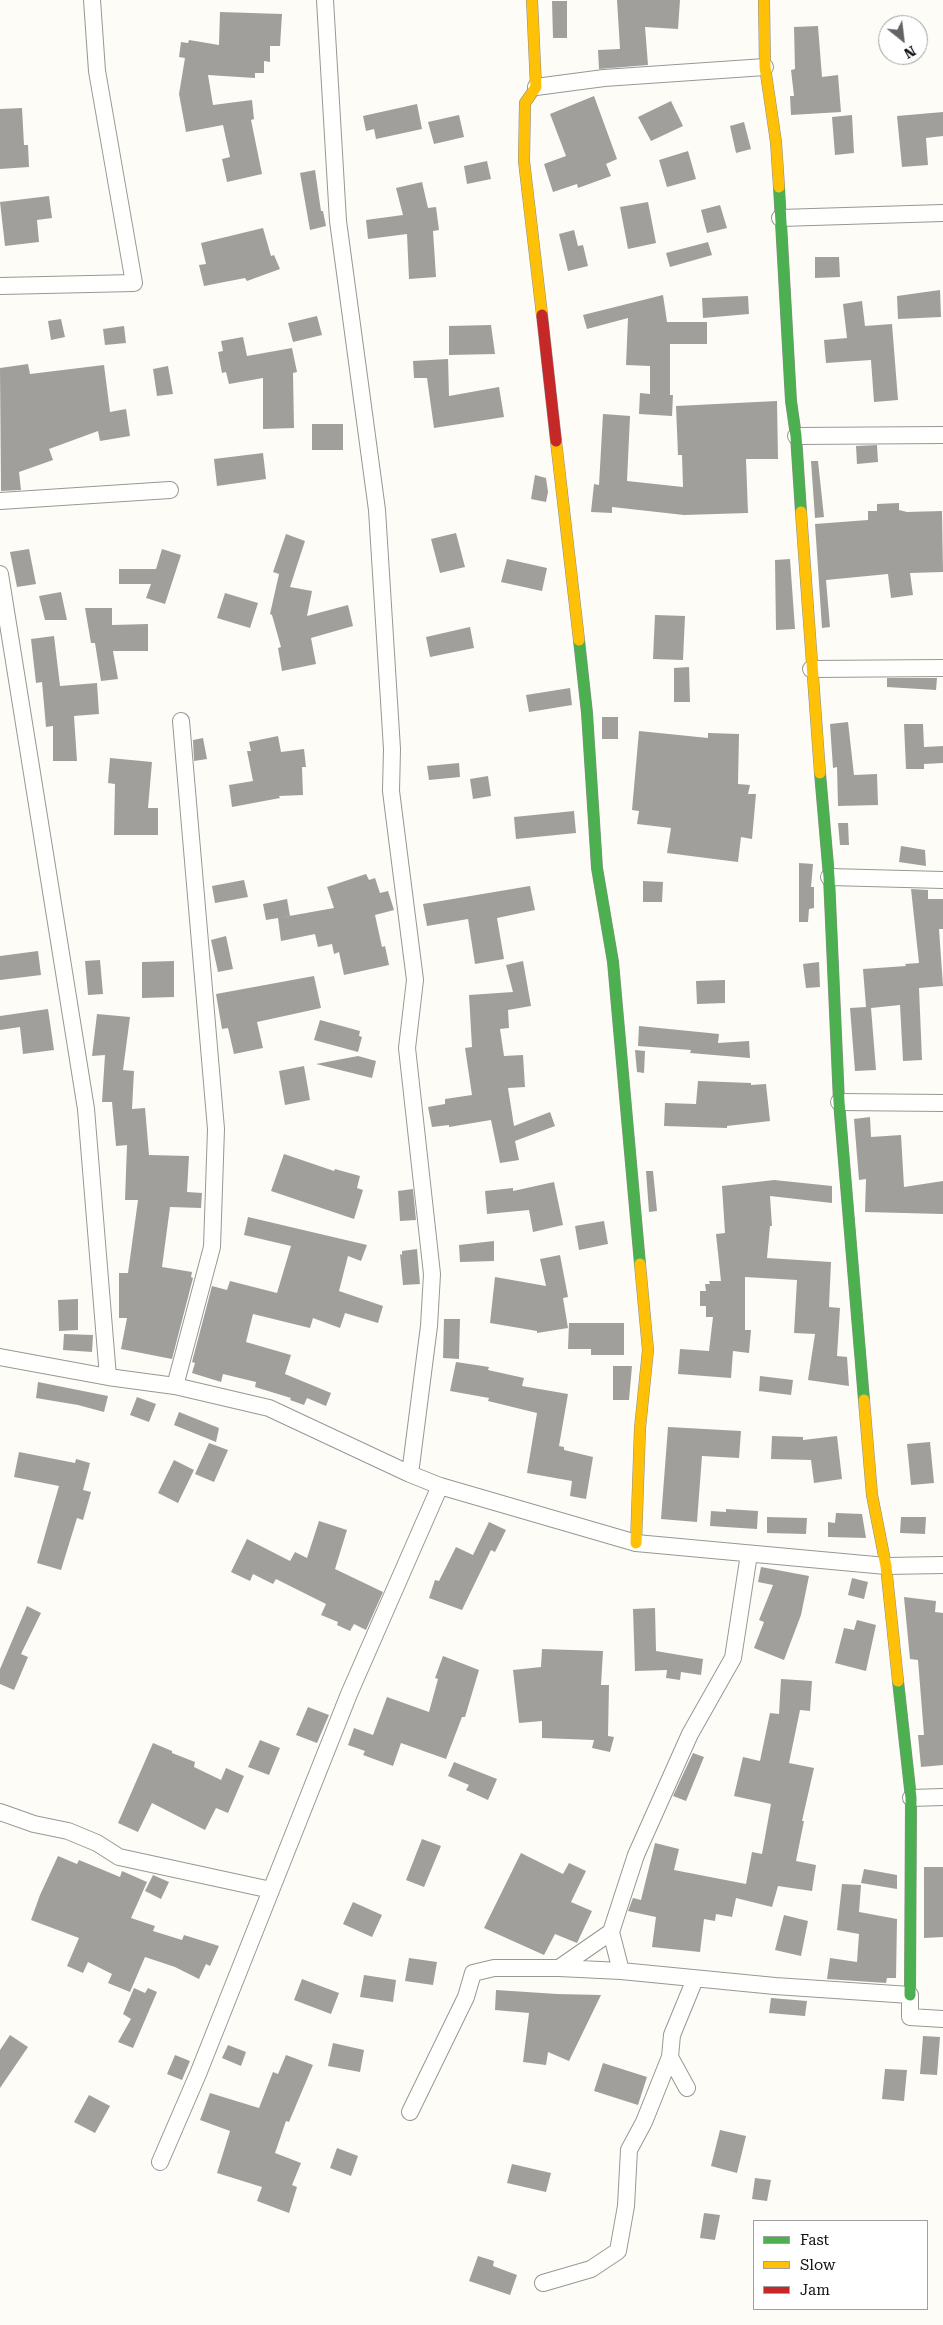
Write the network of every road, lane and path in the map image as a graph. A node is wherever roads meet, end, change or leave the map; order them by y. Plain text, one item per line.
1 (92, 0) edge
2 (325, 0) edge
3 (532, 0) edge
4 (764, 0) edge
5 (765, 67) junction
6 (536, 88) junction
7 (943, 213) edge
8 (780, 218) junction
9 (0, 286) edge
10 (943, 434) edge
11 (796, 436) junction
12 (170, 490) dead end
13 (0, 501) edge
14 (0, 574) edge
15 (943, 668) edge
16 (811, 669) junction
17 (181, 721) dead end
18 (829, 877) junction
19 (943, 880) edge
20 (839, 1102) junction
21 (943, 1103) edge
22 (0, 1357) edge
23 (108, 1377) junction
24 (175, 1386) junction
25 (410, 1474) junction
26 (440, 1486) junction
27 (636, 1543) junction
28 (749, 1554) junction
29 (943, 1565) edge
30 (886, 1566) junction
31 (943, 1797) edge
32 (911, 1798) junction
33 (0, 1812) edge
34 (271, 1890) junction
35 (611, 1932) junction
36 (559, 1968) junction
37 (621, 1972) junction
38 (695, 1978) junction
39 (910, 1996) junction
40 (943, 2018) edge
41 (670, 2057) junction
42 (687, 2088) dead end
43 (410, 2112) dead end
44 (160, 2162) dead end
45 (543, 2283) dead end

1 - 9 street
2 - 25 street
3 - 6 street
4 - 5 street
5 - 6 street
5 - 8 street
6 - 27 street
7 - 8 street
8 - 11 street
10 - 11 street
11 - 16 street
12 - 13 street
14 - 23 street
15 - 16 street
16 - 18 street
17 - 24 street
18 - 19 street
18 - 20 street
20 - 21 street
20 - 30 street
22 - 23 street
23 - 24 street
24 - 25 street
25 - 26 street
26 - 27 street
26 - 34 street
27 - 28 street
28 - 30 street
28 - 35 street
29 - 30 street
30 - 32 street
31 - 32 street
32 - 39 street
33 - 34 street
34 - 44 street
35 - 36 street
35 - 37 street
36 - 37 street
36 - 43 street
37 - 38 street
38 - 39 street
38 - 41 street
39 - 40 street
41 - 42 street
41 - 45 street

